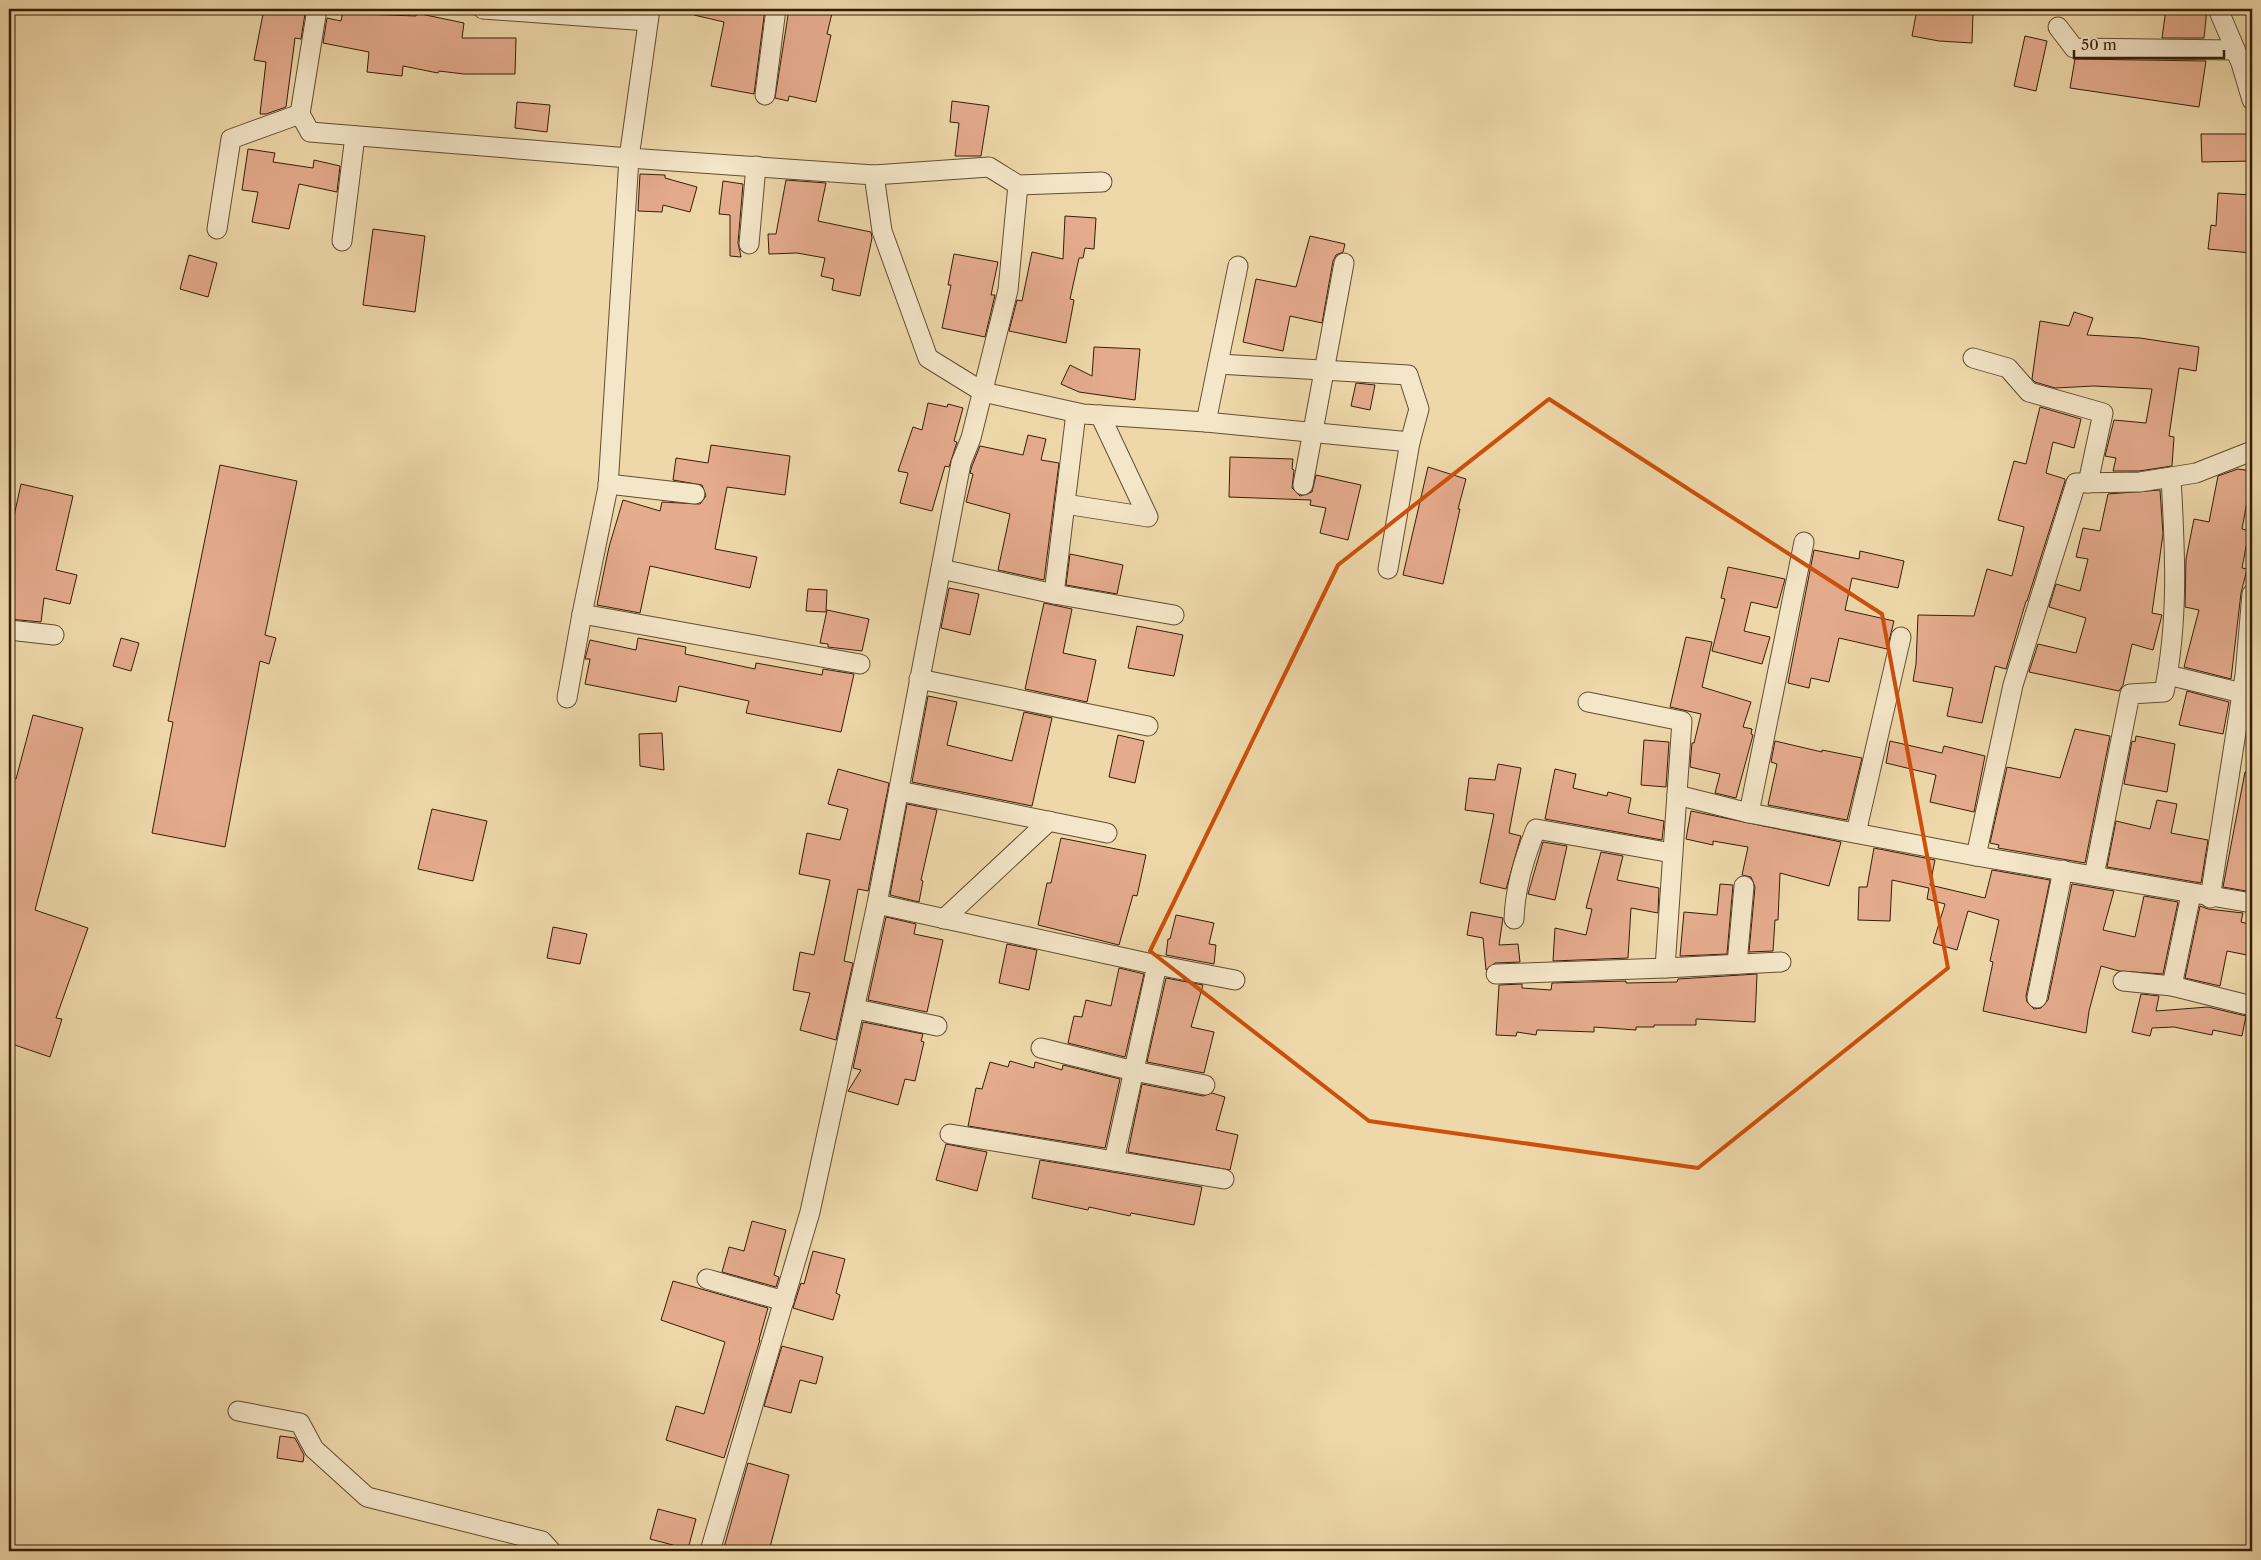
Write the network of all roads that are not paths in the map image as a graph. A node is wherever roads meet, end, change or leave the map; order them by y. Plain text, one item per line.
1 (317, 9) edge
2 (483, 9) edge
3 (776, 9) edge
4 (2218, 9) edge
5 (516, 10) edge
6 (649, 15) edge
7 (2058, 27) dead end
8 (2234, 50) junction
9 (2249, 81) edge
10 (764, 95) dead end
11 (2252, 100) edge
12 (300, 114) junction
13 (355, 136) junction
14 (629, 158) junction
15 (756, 166) junction
16 (874, 175) junction
17 (1102, 182) dead end
18 (1018, 185) junction
19 (217, 229) dead end
20 (342, 241) dead end
21 (749, 244) dead end
22 (1344, 263) dead end
23 (1238, 266) dead end
24 (1973, 358) dead end
25 (1218, 364) junction
26 (1324, 370) junction
27 (983, 392) junction
28 (1076, 412) junction
29 (1100, 415) junction
30 (1206, 422) junction
31 (1312, 432) junction
32 (1410, 442) junction
33 (2252, 451) edge
34 (2171, 477) junction
35 (2088, 483) junction
36 (608, 484) junction
37 (1303, 485) dead end
38 (695, 494) dead end
39 (1065, 504) junction
40 (1804, 542) dead end
41 (941, 569) junction
42 (1388, 569) dead end
43 (1054, 594) junction
44 (2252, 594) edge
45 (582, 614) junction
46 (1174, 615) dead end
47 (9, 630) edge
48 (54, 635) dead end
49 (1901, 637) dead end
50 (860, 664) dead end
51 (2168, 675) junction
52 (920, 679) junction
53 (2242, 693) junction
54 (567, 698) dead end
55 (1588, 702) dead end
56 (1148, 726) dead end
57 (899, 791) junction
58 (1677, 795) junction
59 (1749, 814) junction
60 (1049, 821) junction
61 (1107, 832) dead end
62 (1856, 833) junction
63 (1672, 853) junction
64 (1976, 856) junction
65 (2063, 870) junction
66 (2094, 876) junction
67 (1744, 886) dead end
68 (2191, 894) junction
69 (2210, 898) junction
70 (2252, 903) edge
71 (878, 904) junction
72 (944, 919) junction
73 (1514, 919) dead end
74 (1781, 962) dead end
75 (1737, 964) junction
76 (1157, 965) junction
77 (1665, 968) junction
78 (1496, 974) dead end
79 (1235, 980) dead end
80 (2123, 981) dead end
81 (2172, 986) junction
82 (2037, 998) dead end
83 (2252, 1006) edge
84 (856, 1009) junction
85 (937, 1026) dead end
86 (1041, 1048) dead end
87 (1134, 1071) junction
88 (1205, 1085) dead end
89 (950, 1134) dead end
90 (1114, 1161) junction
91 (1224, 1179) dead end
92 (708, 1279) dead end
93 (784, 1301) junction
94 (238, 1411) dead end
95 (551, 1551) edge
96 (710, 1551) edge

1 - 12 street
2 - 5 street
3 - 10 street
4 - 8 street
5 - 6 street
6 - 14 street
7 - 8 street
8 - 9 street
9 - 11 street
12 - 13 street
12 - 19 street
13 - 14 street
13 - 20 street
14 - 15 street
14 - 36 street
15 - 16 street
15 - 21 street
16 - 18 street
16 - 27 street
17 - 18 street
18 - 27 street
22 - 26 street
23 - 25 street
24 - 35 street
25 - 26 street
25 - 30 street
26 - 31 street
26 - 32 street
27 - 28 street
27 - 41 street
28 - 29 street
28 - 39 street
29 - 30 street
29 - 39 street
30 - 31 street
31 - 32 street
31 - 37 street
32 - 42 street
33 - 34 street
34 - 35 street
34 - 51 street
35 - 64 street
36 - 38 street
36 - 45 street
39 - 43 street
40 - 59 street
41 - 43 street
41 - 52 street
43 - 46 street
44 - 53 street
45 - 50 street
45 - 54 street
47 - 48 street
49 - 62 street
51 - 53 street
51 - 66 street
52 - 56 street
52 - 57 street
53 - 69 street
55 - 58 street
57 - 60 street
57 - 71 street
58 - 59 street
58 - 63 street
59 - 62 street
60 - 61 street
60 - 72 street
62 - 64 street
63 - 73 street
63 - 77 street
64 - 65 street
65 - 66 street
65 - 82 street
66 - 68 street
67 - 75 street
68 - 69 street
68 - 81 street
69 - 70 street
71 - 72 street
71 - 84 street
72 - 76 street
74 - 75 street
75 - 77 street
76 - 79 street
76 - 87 street
77 - 78 street
80 - 81 street
81 - 83 street
84 - 85 street
84 - 93 street
86 - 87 street
87 - 88 street
87 - 90 street
89 - 90 street
90 - 91 street
92 - 93 street
93 - 96 street
94 - 95 street

